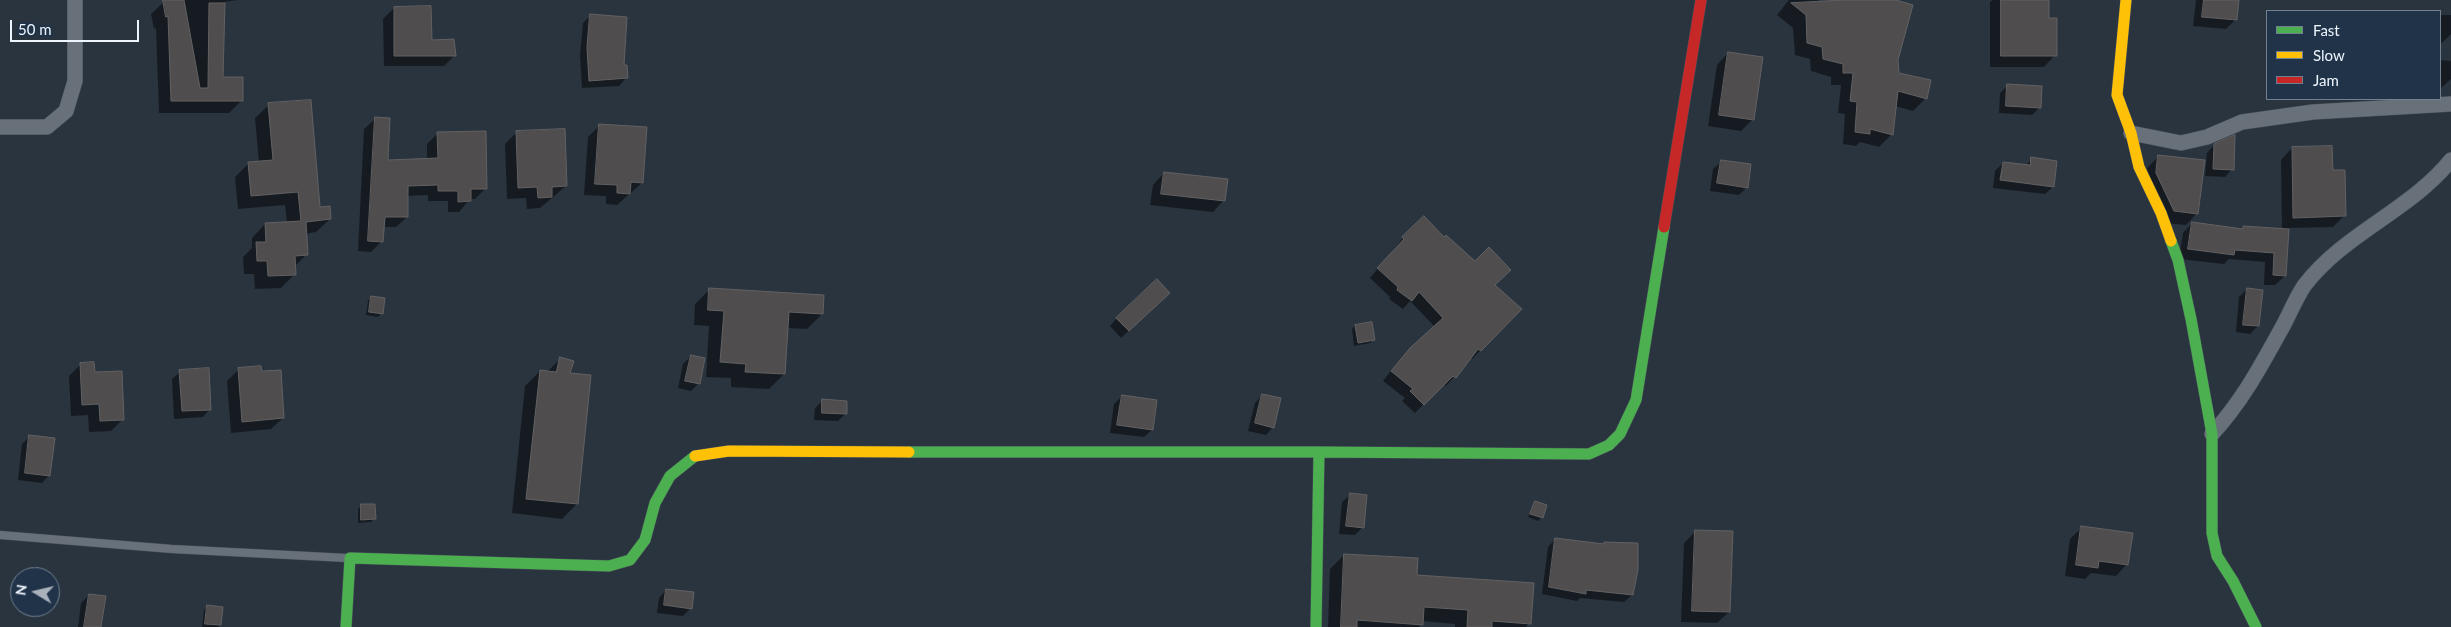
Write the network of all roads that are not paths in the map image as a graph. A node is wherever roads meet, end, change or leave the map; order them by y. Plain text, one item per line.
1 (75, 0) edge
2 (1701, 0) edge
3 (2126, 0) edge
4 (2451, 104) edge
5 (0, 127) edge
6 (2131, 133) junction
7 (2451, 160) edge
8 (2212, 434) junction
9 (1319, 452) junction
10 (0, 535) edge
11 (350, 558) junction
12 (346, 627) edge
13 (1316, 627) edge
14 (2256, 627) edge

1 - 5 street
2 - 9 street
3 - 6 street
4 - 6 street
6 - 8 street
7 - 8 street
8 - 14 street
9 - 11 street
9 - 13 street
10 - 11 lane
11 - 12 street

